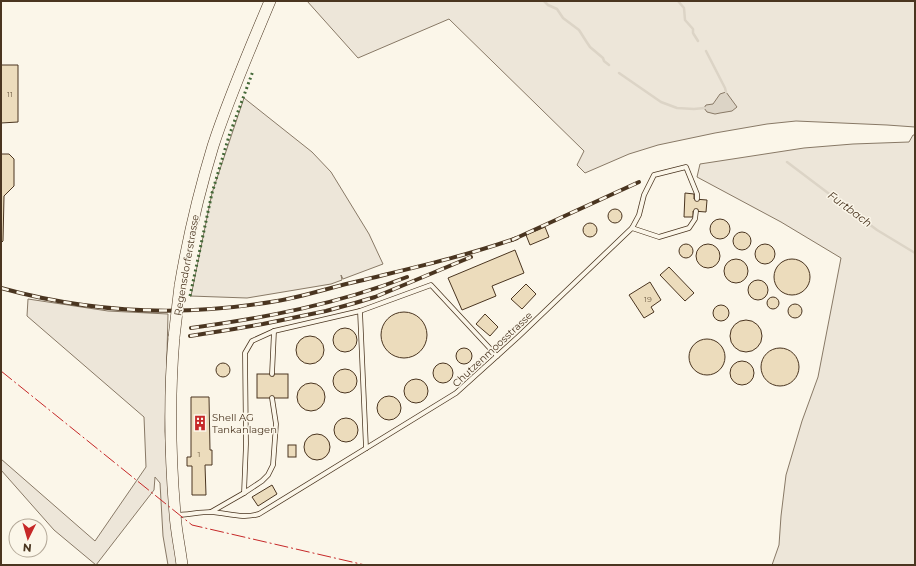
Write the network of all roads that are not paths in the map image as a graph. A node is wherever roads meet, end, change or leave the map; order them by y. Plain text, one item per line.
1 (270, 1) edge
2 (697, 200) dead end
3 (696, 212) dead end
4 (632, 228) junction
5 (360, 311) junction
6 (274, 330) junction
7 (498, 356) junction
8 (272, 374) dead end
9 (272, 398) dead end
10 (366, 448) junction
11 (244, 493) junction
12 (210, 512) junction
13 (175, 515) junction
14 (182, 565) edge

1 - 13 street, Regensdorferstrasse, bridge
2 - 4 lane, Chutzenmoosstrasse
3 - 4 lane
4 - 7 lane, Chutzenmoosstrasse
5 - 6 lane
5 - 7 lane
5 - 10 lane
6 - 8 lane
6 - 11 lane
7 - 10 lane, Chutzenmoosstrasse
9 - 11 lane
10 - 12 lane, Chutzenmoosstrasse
11 - 12 lane
12 - 13 lane, Chutzenmoosstrasse
13 - 14 street, Regensdorferstrasse

